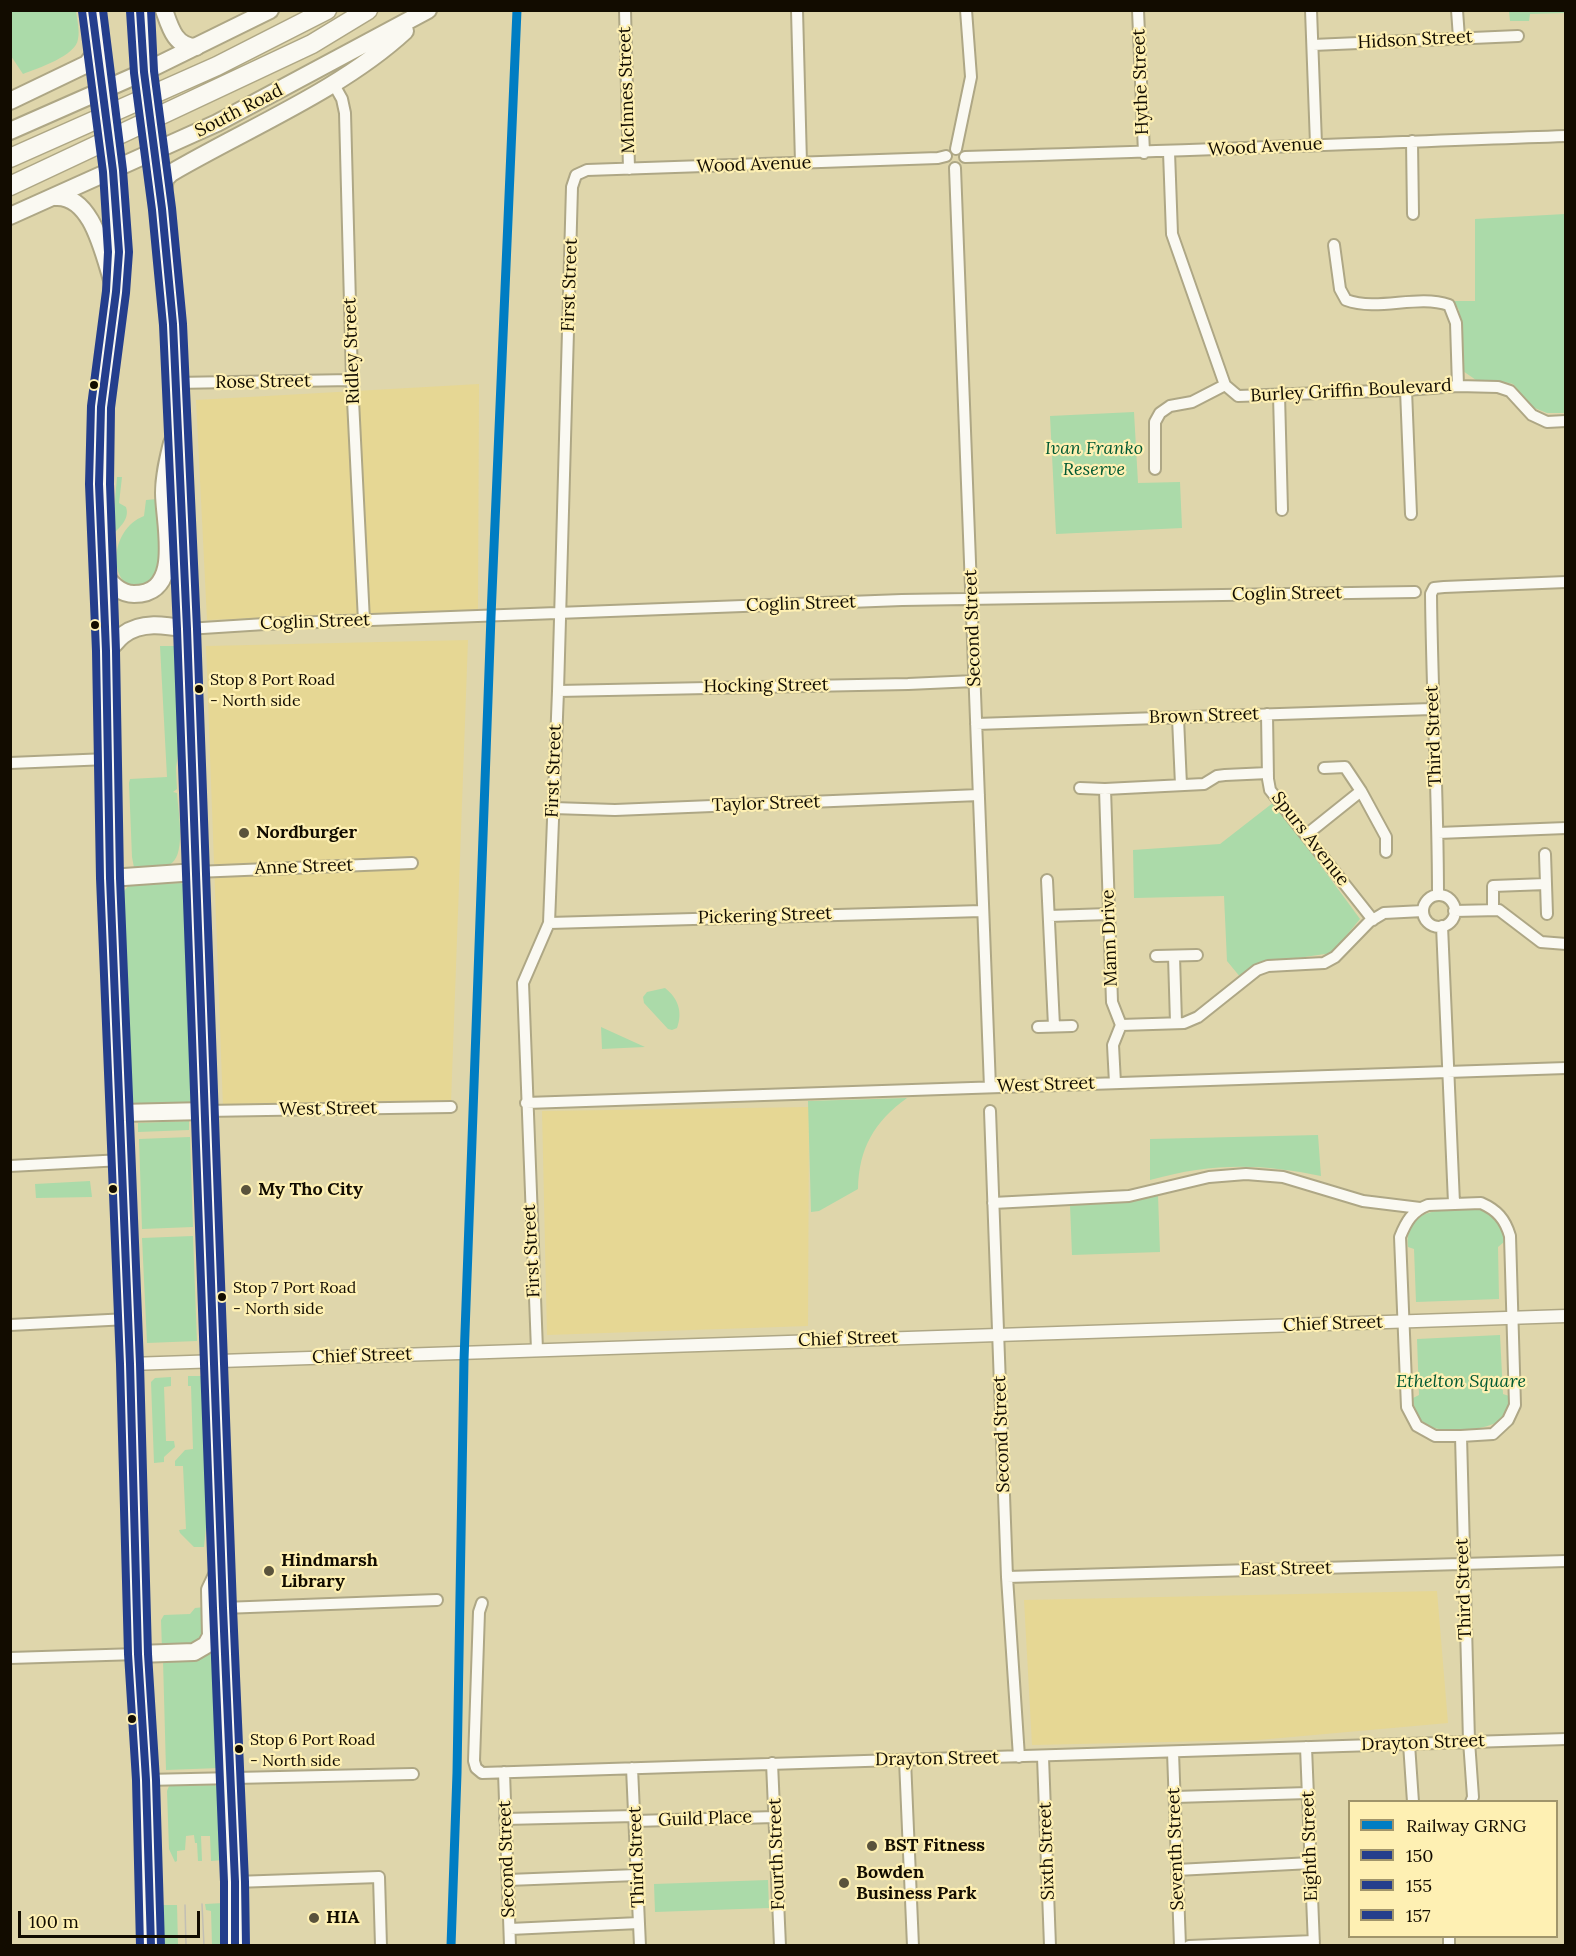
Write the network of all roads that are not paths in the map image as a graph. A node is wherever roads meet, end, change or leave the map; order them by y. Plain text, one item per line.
1 (92, 10) edge
2 (140, 10) edge
3 (164, 10) edge
4 (270, 10) edge
5 (327, 10) edge
6 (368, 10) edge
7 (625, 10) edge
8 (797, 10) edge
9 (966, 10) edge
10 (1138, 10) edge
11 (1311, 10) edge
12 (1457, 10) edge
13 (426, 12) edge
14 (1518, 36) dead end
15 (1459, 38) junction
16 (96, 40) junction
17 (1313, 45) junction
18 (196, 47) junction
19 (145, 77) junction
20 (333, 83) junction
21 (103, 95) junction
22 (10, 101) edge
23 (10, 131) edge
24 (1566, 136) edge
25 (1412, 141) junction
26 (154, 143) junction
27 (1316, 144) junction
28 (956, 148) junction
29 (1169, 152) junction
30 (1144, 153) junction
31 (946, 156) junction
32 (965, 157) junction
33 (10, 158) edge
34 (112, 163) junction
35 (801, 163) junction
36 (955, 168) junction
37 (629, 169) junction
38 (10, 186) edge
39 (572, 187) joint
40 (55, 197) junction
41 (162, 209) junction
42 (1413, 214) dead end
43 (10, 216) edge
44 (1334, 245) dead end
45 (116, 292) junction
46 (352, 380) junction
47 (174, 383) junction
48 (1225, 385) junction
49 (1458, 386) junction
50 (1406, 390) junction
51 (1279, 395) junction
52 (176, 421) junction
53 (1566, 422) edge
54 (1155, 469) dead end
55 (1282, 510) dead end
56 (1411, 514) dead end
57 (102, 570) junction
58 (1566, 582) edge
59 (1415, 592) dead end
60 (972, 598) junction
61 (560, 614) junction
62 (364, 621) junction
63 (187, 629) junction
64 (106, 651) junction
65 (974, 681) junction
66 (558, 691) junction
67 (1432, 709) junction
68 (1268, 714) junction
69 (1178, 718) junction
70 (976, 724) junction
71 (108, 759) junction
72 (10, 763) edge
73 (1324, 768) dead end
74 (1268, 773) junction
75 (1181, 785) junction
76 (1080, 788) dead end
77 (1105, 789) junction
78 (1361, 791) junction
79 (979, 795) junction
80 (553, 808) junction
81 (1566, 828) edge
82 (1438, 833) junction
83 (1306, 835) junction
84 (1386, 852) dead end
85 (1545, 854) dead end
86 (412, 863) dead end
87 (196, 872) junction
88 (110, 878) junction
89 (1047, 880) dead end
90 (1546, 885) junction
91 (1438, 895) junction
92 (1493, 909) junction
93 (1423, 910) junction
94 (982, 911) junction
95 (1455, 911) junction
96 (1109, 914) junction
97 (1547, 914) dead end
98 (1049, 916) junction
99 (1373, 920) junction
100 (549, 923) junction
101 (1442, 926) junction
102 (1566, 944) edge
103 (1197, 955) dead end
104 (1156, 956) dead end
105 (1174, 956) junction
106 (1176, 1023) junction
107 (1121, 1025) junction
108 (1054, 1026) junction
109 (1072, 1026) dead end
110 (1038, 1027) dead end
111 (1566, 1068) edge
112 (1448, 1072) junction
113 (1114, 1083) junction
114 (990, 1087) junction
115 (526, 1103) junction
116 (451, 1107) dead end
117 (205, 1111) junction
118 (990, 1111) dead end
119 (120, 1113) junction
120 (122, 1160) junction
121 (10, 1166) edge
122 (993, 1203) junction
123 (1454, 1203) junction
124 (1394, 1204) junction
125 (1420, 1208) junction
126 (1404, 1226) junction
127 (1566, 1316) edge
128 (1512, 1317) junction
129 (128, 1319) junction
130 (1404, 1322) junction
131 (10, 1325) edge
132 (998, 1334) junction
133 (537, 1350) junction
134 (214, 1361) junction
135 (130, 1365) junction
136 (1461, 1436) junction
137 (1566, 1562) edge
138 (1463, 1565) junction
139 (221, 1568) junction
140 (1007, 1577) junction
141 (437, 1600) dead end
142 (482, 1604) dead end
143 (223, 1608) junction
144 (138, 1654) junction
145 (10, 1658) edge
146 (1566, 1739) edge
147 (1469, 1741) junction
148 (1409, 1744) junction
149 (1306, 1747) junction
150 (1173, 1752) junction
151 (1019, 1757) junction
152 (1043, 1757) junction
153 (904, 1760) junction
154 (772, 1763) junction
155 (632, 1768) junction
156 (504, 1772) junction
157 (413, 1774) dead end
158 (230, 1778) junction
159 (146, 1780) junction
160 (1308, 1793) junction
161 (1175, 1797) junction
162 (1413, 1800) edge
163 (1472, 1800) edge
164 (775, 1817) junction
165 (635, 1818) junction
166 (506, 1819) junction
167 (1311, 1863) junction
168 (1177, 1870) junction
169 (637, 1875) junction
170 (508, 1880) junction
171 (235, 1882) junction
172 (639, 1923) junction
173 (510, 1929) junction
174 (1314, 1943) edge
175 (151, 1946) edge
176 (235, 1946) edge
177 (381, 1946) edge
178 (510, 1946) edge
179 (640, 1946) edge
180 (780, 1946) edge
181 (913, 1946) edge
182 (1050, 1946) edge
183 (1180, 1946) edge
184 (1189, 1946) edge

1 - 16 main road
2 - 19 main road
3 - 18 main road
4 - 18 main road
5 - 33 highway
6 - 38 highway
7 - 37 street, McInnes Street
8 - 35 street
9 - 28 street
10 - 30 street, Hythe Street
11 - 17 street
12 - 15 street
13 - 20 main road
13 - 26 main road, South Road
14 - 15 street, Hidson Street
15 - 17 street, Hidson Street
16 - 21 main road
16 - 22 main road
17 - 27 street
18 - 19 main road
19 - 21 main road
19 - 26 main road, bridge
20 - 41 main road
20 - 46 street, Ridley Street
21 - 23 main road
21 - 34 main road, bridge
24 - 25 street, Wood Avenue
25 - 27 street, Wood Avenue
25 - 42 street
26 - 34 main road, South Road
26 - 41 main road
27 - 29 street, Wood Avenue
28 - 31 street
28 - 32 street
29 - 30 street, Wood Avenue
29 - 48 street, Burley Griffin Boulevard
30 - 32 street, Wood Avenue
31 - 35 street, Wood Avenue
31 - 36 street
32 - 36 street
34 - 40 main road, South Road
34 - 45 main road
35 - 37 street, Wood Avenue
36 - 60 street, Second Street
37 - 39 street, Wood Avenue
39 - 61 street, First Street
40 - 43 main road, South Road
40 - 45 main road
41 - 47 main road
44 - 49 street
45 - 57 main road
46 - 47 street, Rose Street
46 - 62 street, Ridley Street
47 - 52 main road
48 - 51 street, Burley Griffin Boulevard
48 - 54 street
49 - 50 street, Burley Griffin Boulevard
49 - 53 street, Burley Griffin Boulevard
50 - 51 street, Burley Griffin Boulevard
50 - 56 street
51 - 55 street
52 - 57 main road
52 - 63 main road
57 - 64 main road
58 - 67 street, Third Street
59 - 60 street, Coglin Street
60 - 61 street, Coglin Street
60 - 65 street, Second Street
61 - 62 street, Coglin Street
61 - 66 street, First Street
62 - 63 street, Coglin Street
63 - 64 main road
63 - 87 main road
64 - 71 main road
65 - 66 street, Hocking Street
65 - 70 street, Second Street
66 - 80 street, First Street
67 - 68 street, Brown Street
67 - 82 street, Third Street
68 - 69 street, Brown Street
68 - 74 street, Spurs Avenue
69 - 70 street, Brown Street
69 - 75 street
70 - 79 street, Second Street
71 - 72 street
71 - 88 main road
73 - 78 street
74 - 75 street
74 - 83 street, Spurs Avenue
75 - 77 street
76 - 77 street
77 - 96 street, Mann Drive
78 - 83 street
78 - 84 street
79 - 80 street, Taylor Street
79 - 94 street, Second Street
80 - 100 street, First Street
81 - 82 street
82 - 91 street, Third Street
83 - 99 street, Spurs Avenue
85 - 90 street
86 - 87 street, Anne Street
87 - 88 main road
87 - 117 main road
88 - 119 main road
89 - 98 street
90 - 92 street
90 - 97 street
91 - 93 street
91 - 95 street
92 - 95 street
92 - 102 street
93 - 99 street
93 - 101 street
94 - 100 street, Pickering Street
94 - 114 street, Second Street
95 - 101 street
96 - 98 street
96 - 107 street, Mann Drive
98 - 108 street
99 - 106 street
100 - 115 street, First Street
101 - 112 street
103 - 105 street
104 - 105 street
105 - 106 street
106 - 107 street
107 - 113 street
108 - 109 street
108 - 110 street
111 - 112 street, West Street
112 - 113 street, West Street
112 - 123 street
113 - 114 street, West Street
114 - 115 street, West Street
115 - 133 street, First Street
116 - 117 street, West Street
117 - 119 main road
117 - 134 main road
118 - 122 street, Second Street
119 - 120 main road
120 - 121 street
120 - 129 main road
122 - 124 street
122 - 132 street, Second Street
123 - 125 street
123 - 128 street
124 - 125 street
124 - 126 street
125 - 126 street
126 - 130 street
127 - 128 street, Chief Street
128 - 130 street, Chief Street
128 - 136 street
129 - 131 street
129 - 135 main road
130 - 132 street, Chief Street
130 - 136 street
132 - 133 street, Chief Street
132 - 140 street, Second Street
133 - 134 street, Chief Street
134 - 135 street, Chief Street
134 - 139 main road
135 - 144 main road
136 - 138 street, Third Street
137 - 138 street, East Street
138 - 140 street, East Street
138 - 147 street, Third Street
139 - 143 main road
139 - 144 main road
140 - 151 street, Second Street
141 - 143 street
142 - 156 street, Drayton Street
143 - 158 main road
144 - 145 street
144 - 159 main road
146 - 147 street, Drayton Street
147 - 148 street, Drayton Street
147 - 163 street, Third Street
148 - 149 street, Drayton Street
148 - 162 street
149 - 150 street, Drayton Street
149 - 160 street, Eighth Street
150 - 152 street, Drayton Street
150 - 161 street, Seventh Street
151 - 152 street, Drayton Street
151 - 153 street, Drayton Street
152 - 182 street, Sixth Street
153 - 154 street, Drayton Street
153 - 181 street
154 - 155 street, Drayton Street
154 - 164 street, Fourth Street
155 - 156 street, Drayton Street
155 - 165 street, Third Street
156 - 166 street, Second Street
157 - 158 street
158 - 159 street
158 - 171 main road
159 - 175 main road
160 - 161 street
160 - 167 street, Eighth Street
161 - 168 street, Seventh Street
164 - 165 street, Guild Place
164 - 180 street, Fourth Street
165 - 166 street, Guild Place
165 - 169 street, Third Street
166 - 170 street, Second Street
167 - 168 street
167 - 174 street, Eighth Street
168 - 183 street, Seventh Street
169 - 170 street
169 - 172 street, Third Street
170 - 173 street, Second Street
171 - 176 main road
171 - 177 street
172 - 173 street
172 - 179 street, Third Street
173 - 178 street, Second Street
174 - 184 street

